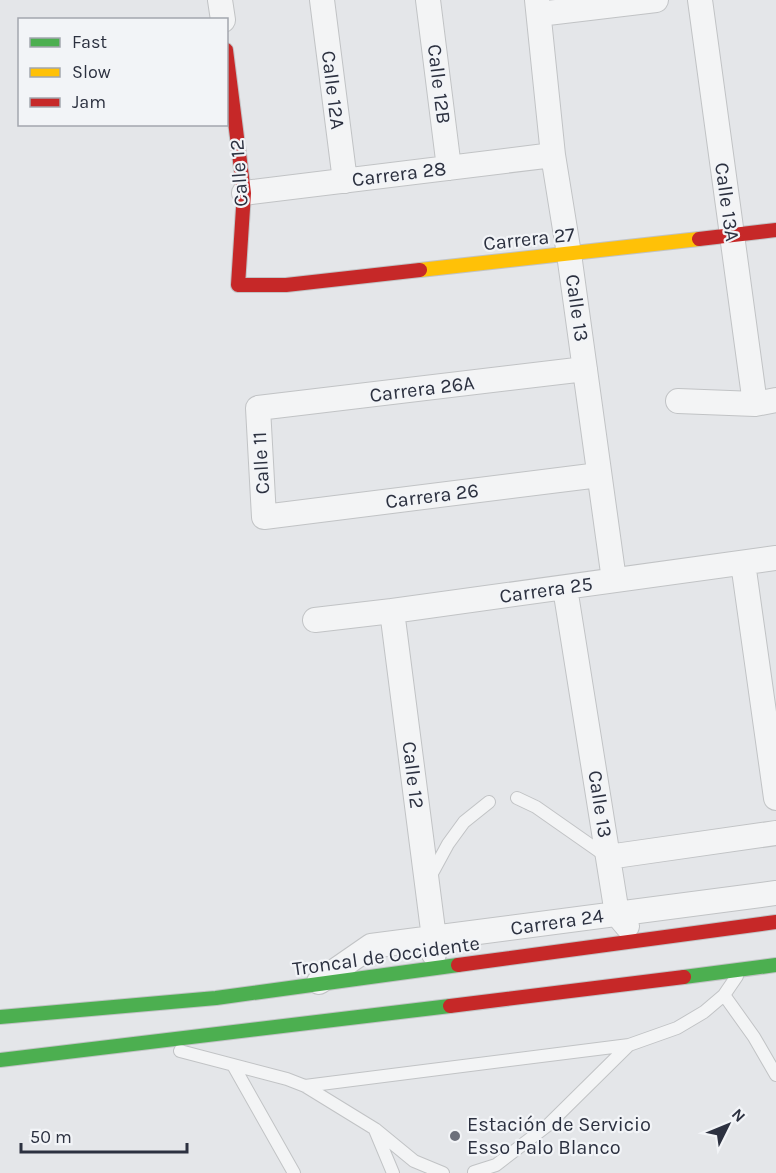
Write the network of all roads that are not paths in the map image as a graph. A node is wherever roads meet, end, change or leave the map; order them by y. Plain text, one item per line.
1 (220, 0) edge
2 (322, 0) edge
3 (428, 0) edge
4 (656, 0) edge
5 (700, 0) edge
6 (538, 7) edge
7 (223, 18) edge
8 (228, 66) edge
9 (553, 155) junction
10 (449, 168) junction
11 (345, 181) junction
12 (244, 193) junction
13 (776, 230) edge
14 (732, 236) junction
15 (570, 254) junction
16 (286, 285) joint
17 (585, 369) junction
18 (678, 401) dead end
19 (765, 402) edge
20 (258, 408) joint
21 (599, 475) junction
22 (264, 517) joint
23 (776, 558) edge
24 (743, 563) junction
25 (614, 580) junction
26 (565, 588) junction
27 (392, 611) junction
28 (315, 620) dead end
29 (517, 798) dead end
30 (776, 798) edge
31 (489, 802) dead end
32 (776, 833) edge
33 (608, 857) junction
34 (427, 882) junction
35 (776, 893) edge
36 (617, 914) junction
37 (776, 922) edge
38 (434, 938) junction
39 (639, 942) junction
40 (776, 965) edge
41 (434, 969) junction
42 (742, 969) junction
43 (315, 985) junction
44 (724, 995) junction
45 (0, 1017) edge
46 (150, 1043) junction
47 (629, 1045) junction
48 (0, 1060) edge
49 (233, 1065) junction
50 (776, 1075) edge
51 (305, 1086) junction
52 (375, 1129) junction
53 (474, 1172) edge
54 (294, 1173) edge
55 (393, 1173) edge
56 (443, 1173) edge

1 - 7 street
2 - 11 street, Calle 12A
3 - 10 street, Calle 12B
4 - 6 street
5 - 14 street, Calle 13A
6 - 9 street, Calle 13
8 - 12 main road, Calle 12
9 - 10 street, Carrera 28
9 - 15 street, Calle 13
10 - 11 street, Carrera 28
11 - 12 street, Carrera 28
12 - 16 main road, Calle 12
13 - 14 main road, Carrera 27
14 - 15 main road, Carrera 27
14 - 19 street, Calle 13A
15 - 16 main road, Carrera 27
15 - 17 street, Calle 13
17 - 20 street, Carrera 26A
17 - 21 street, Calle 13
18 - 19 street
20 - 22 street, Calle 11
21 - 22 street, Carrera 26
21 - 25 street, Calle 13
23 - 24 street, Carrera 25
24 - 25 street, Carrera 25
24 - 30 street
25 - 26 street, Carrera 25
26 - 27 street, Carrera 25
26 - 33 street, Calle 13
27 - 28 street, Carrera 25
27 - 34 street, Calle 12
29 - 33 lane
31 - 34 lane
32 - 33 street
33 - 36 street, Calle 13
34 - 38 street, Calle 12
35 - 36 street, Carrera 24
36 - 38 street, Carrera 24
36 - 39 street, Calle 13
37 - 39 main road, Troncal de Occidente
38 - 41 street, Calle 12
38 - 43 street, Carrera 24
39 - 41 main road, Troncal de Occidente
40 - 42 main road
41 - 43 main road, Troncal de Occidente
42 - 44 lane
42 - 46 main road
43 - 45 main road, Troncal de Occidente
44 - 47 lane
44 - 50 lane
46 - 48 main road
46 - 49 lane
47 - 51 lane
47 - 53 lane
49 - 51 lane
49 - 54 lane
51 - 52 lane
52 - 55 lane
52 - 56 lane

